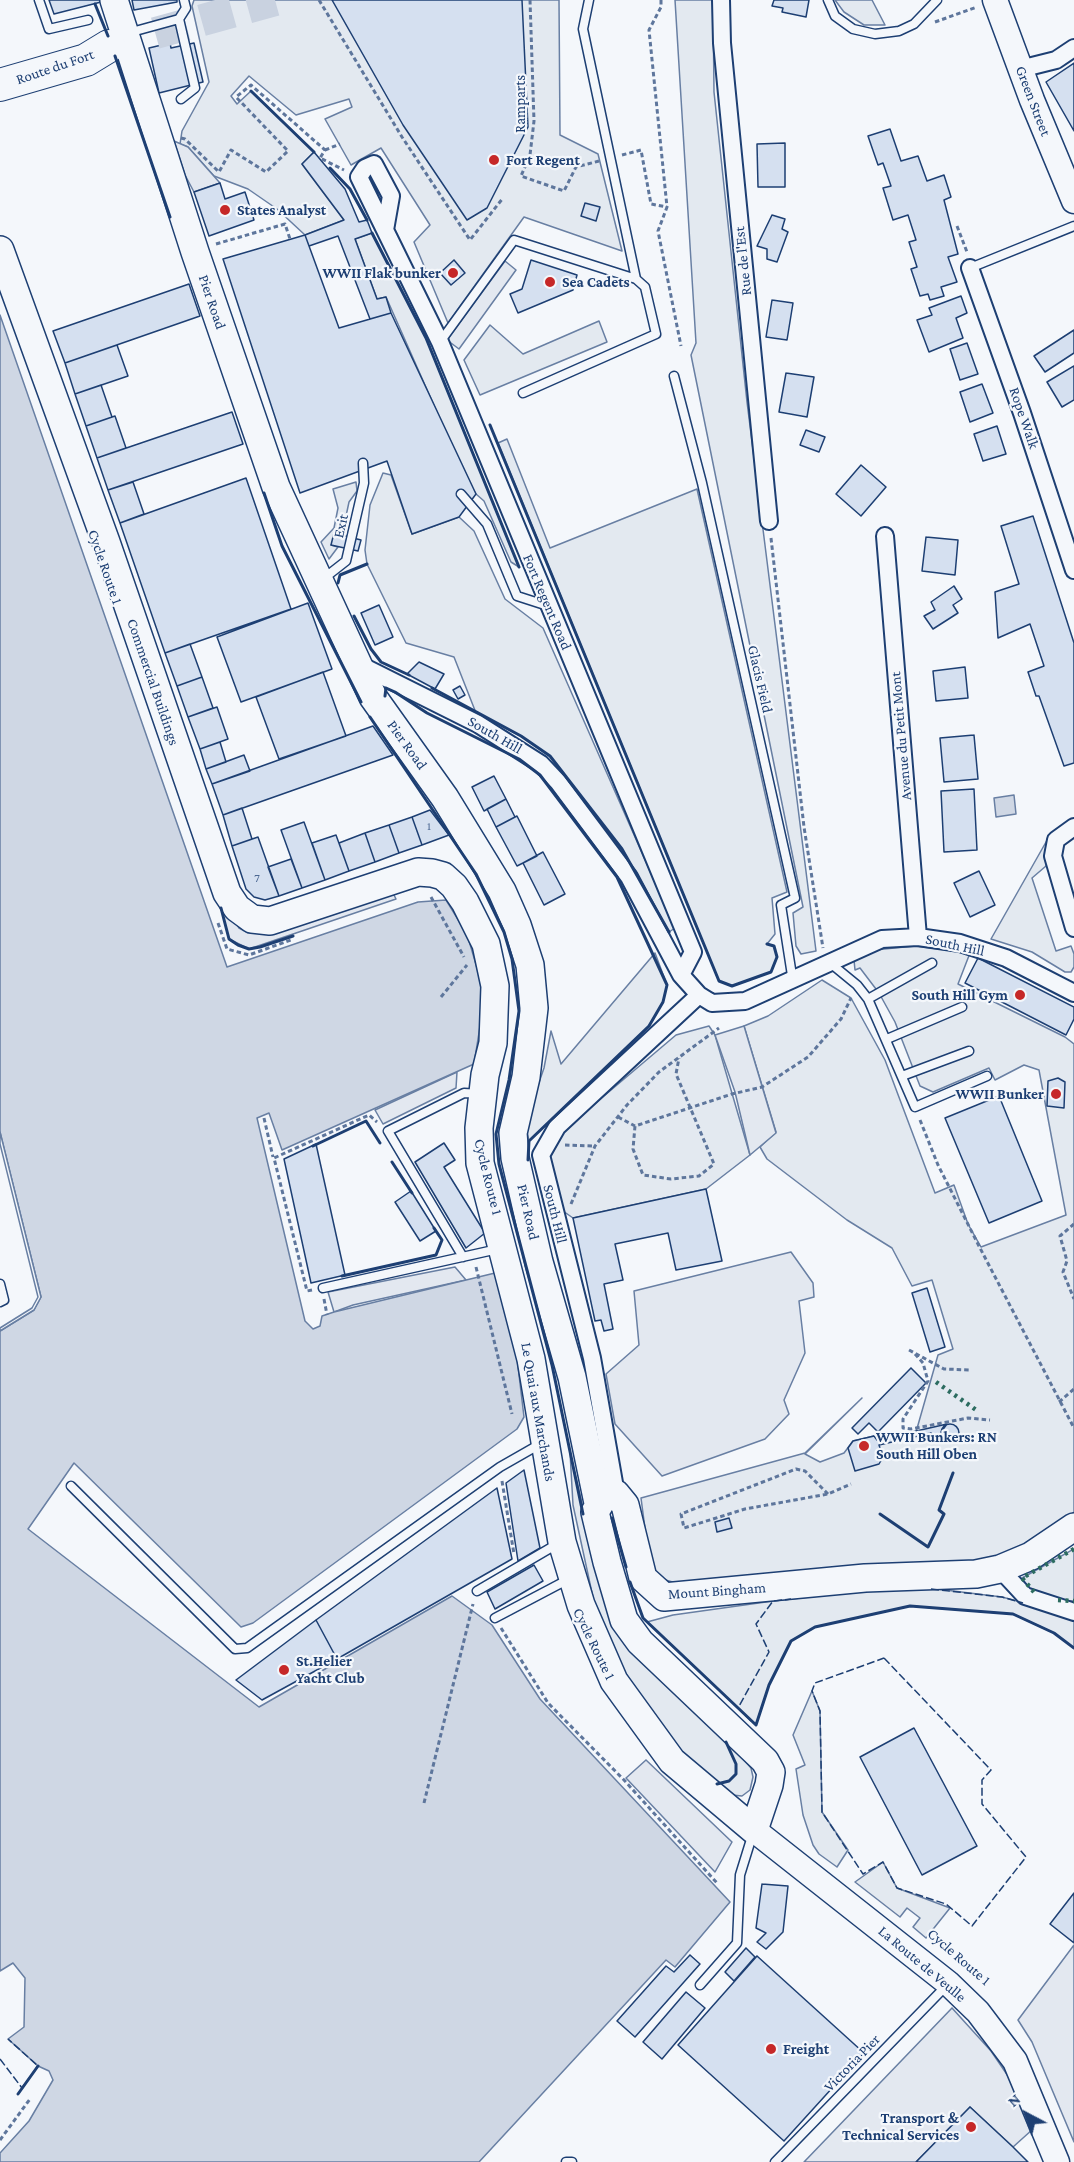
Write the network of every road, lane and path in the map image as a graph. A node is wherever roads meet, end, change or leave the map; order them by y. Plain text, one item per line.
1 (39, 0) edge
2 (114, 0) edge
3 (184, 0) edge
4 (319, 0) edge
5 (530, 0) edge
6 (588, 0) edge
7 (661, 0) edge
8 (721, 0) edge
9 (828, 0) edge
10 (937, 0) edge
11 (998, 6) edge
12 (179, 19) junction
13 (88, 20) dead end
14 (933, 22) dead end
15 (117, 40) junction
16 (1074, 48) edge
17 (1020, 69) junction
18 (0, 70) edge
19 (0, 85) edge
20 (181, 99) dead end
21 (159, 138) junction
22 (340, 144) dead end
23 (325, 150) junction
24 (610, 158) junction
25 (359, 177) joint
26 (504, 198) dead end
27 (1074, 201) edge
28 (667, 207) junction
29 (957, 226) dead end
30 (1074, 226) edge
31 (290, 239) dead end
32 (0, 249) edge
33 (195, 252) junction
34 (970, 268) junction
35 (636, 279) junction
36 (440, 342) junction
37 (681, 346) dead end
38 (674, 376) dead end
39 (523, 393) dead end
40 (363, 464) dead end
41 (461, 494) dead end
42 (769, 521) joint
43 (885, 536) dead end
44 (1074, 570) edge
45 (319, 582) junction
46 (550, 606) junction
47 (357, 664) junction
48 (1074, 827) edge
49 (430, 874) junction
50 (216, 916) dead end
51 (1074, 928) edge
52 (918, 937) junction
53 (292, 940) dead end
54 (829, 962) junction
55 (932, 963) dead end
56 (681, 975) junction
57 (792, 982) junction
58 (857, 985) junction
59 (1074, 993) edge
60 (699, 995) junction
61 (441, 997) dead end
62 (868, 999) junction
63 (962, 1007) dead end
64 (719, 1028) dead end
65 (887, 1039) junction
66 (969, 1051) dead end
67 (680, 1057) junction
68 (902, 1076) junction
69 (987, 1076) dead end
70 (482, 1094) junction
71 (691, 1107) junction
72 (915, 1107) junction
73 (618, 1117) junction
74 (264, 1118) dead end
75 (635, 1126) junction
76 (388, 1131) junction
77 (546, 1142) junction
78 (595, 1146) junction
79 (273, 1158) junction
80 (1074, 1224) edge
81 (1070, 1228) junction
82 (559, 1230) junction
83 (1074, 1234) edge
84 (501, 1248) junction
85 (473, 1254) junction
86 (463, 1257) junction
87 (0, 1284) edge
88 (322, 1288) joint
89 (1074, 1299) edge
90 (0, 1302) edge
91 (909, 1350) dead end
92 (915, 1354) junction
93 (970, 1370) dead end
94 (1074, 1389) edge
95 (1059, 1402) junction
96 (512, 1414) dead end
97 (990, 1420) dead end
98 (1074, 1428) edge
99 (543, 1442) junction
100 (500, 1467) junction
101 (851, 1484) dead end
102 (71, 1486) dead end
103 (828, 1494) junction
104 (607, 1499) junction
105 (1074, 1527) edge
106 (562, 1542) junction
107 (517, 1568) junction
108 (1000, 1569) junction
109 (572, 1577) junction
110 (477, 1591) joint
111 (1074, 1612) edge
112 (495, 1618) joint
113 (424, 1803) dead end
114 (754, 1830) junction
115 (717, 1883) dead end
116 (948, 1983) junction
117 (700, 1985) dead end
118 (30, 2099) dead end
119 (0, 2130) edge
120 (4, 2135) junction
121 (0, 2140) edge
122 (566, 2162) edge
123 (572, 2162) edge
124 (775, 2162) edge
125 (1057, 2162) edge

1 - 13 lane
2 - 15 main road, Pier Road
3 - 12 lane
4 - 26 path
5 - 24 path, Ramparts
6 - 24 lane
7 - 28 path
8 - 42 street, Rue de l'Est
9 - 10 lane
11 - 14 path
11 - 17 street, Green Street
12 - 15 lane
12 - 20 lane
15 - 18 highway
15 - 19 highway, Route du Fort
15 - 21 main road, Pier Road
16 - 17 street
17 - 27 street, Green Street
21 - 23 path
21 - 33 main road, Pier Road
22 - 23 path
23 - 25 path
24 - 28 path, Ramparts
24 - 35 lane
25 - 36 street, Fort Regent Road
28 - 37 path
29 - 34 path
30 - 34 lane
31 - 33 path
32 - 49 main road, Commercial Buildings
33 - 45 main road, Pier Road
34 - 44 street, Rope Walk
35 - 36 lane
35 - 39 lane
36 - 46 street, Fort Regent Road
38 - 57 lane, Glacis Field
40 - 45 lane, Exit
41 - 46 lane
42 - 54 path
43 - 52 street, Avenue du Petit Mont
45 - 47 main road, Pier Road
46 - 56 street, Fort Regent Road
47 - 56 street, South Hill
47 - 104 main road, Pier Road
48 - 51 street
49 - 61 path
49 - 70 main road, Le Quai aux Marchands
50 - 53 path
52 - 54 street, South Hill
52 - 59 street, South Hill
54 - 57 street, South Hill
54 - 58 lane
55 - 62 lane
56 - 60 street, South Hill
57 - 60 street, South Hill
58 - 62 lane
58 - 71 path
60 - 77 street
62 - 65 lane
63 - 65 lane
64 - 67 path
65 - 68 lane
66 - 68 lane
67 - 71 path
67 - 73 path
68 - 72 lane
69 - 72 lane
70 - 76 lane
70 - 84 main road, Le Quai aux Marchands
71 - 75 path
71 - 75 path
72 - 95 path
73 - 75 path
73 - 78 path
74 - 79 path
76 - 79 path
76 - 86 lane
77 - 78 path
77 - 82 street, South Hill
78 - 82 path
79 - 88 path
80 - 81 path
81 - 83 path
81 - 89 path
82 - 104 street, South Hill
84 - 85 lane
84 - 99 main road, Le Quai aux Marchands
85 - 86 lane
85 - 96 path
86 - 88 lane
87 - 90 lane
91 - 92 path
92 - 93 path
92 - 97 path
94 - 95 path
95 - 98 path
99 - 100 lane
99 - 106 main road, Le Quai aux Marchands
100 - 102 lane
100 - 107 path
101 - 103 path
103 - 103 path
104 - 108 main road, Mount Bingham
104 - 114 main road
105 - 108 main road, Mount Bingham
106 - 107 lane
106 - 109 main road, Le Quai aux Marchands
107 - 110 lane
108 - 111 street
109 - 112 lane
109 - 114 main road, Le Quai aux Marchands
110 - 113 path
112 - 115 path
114 - 116 street, La Route de Veulle
114 - 117 lane
116 - 124 lane, Victoria Pier
116 - 125 street, La Route de Veulle
118 - 120 path
119 - 120 path
120 - 121 path
122 - 123 lane

